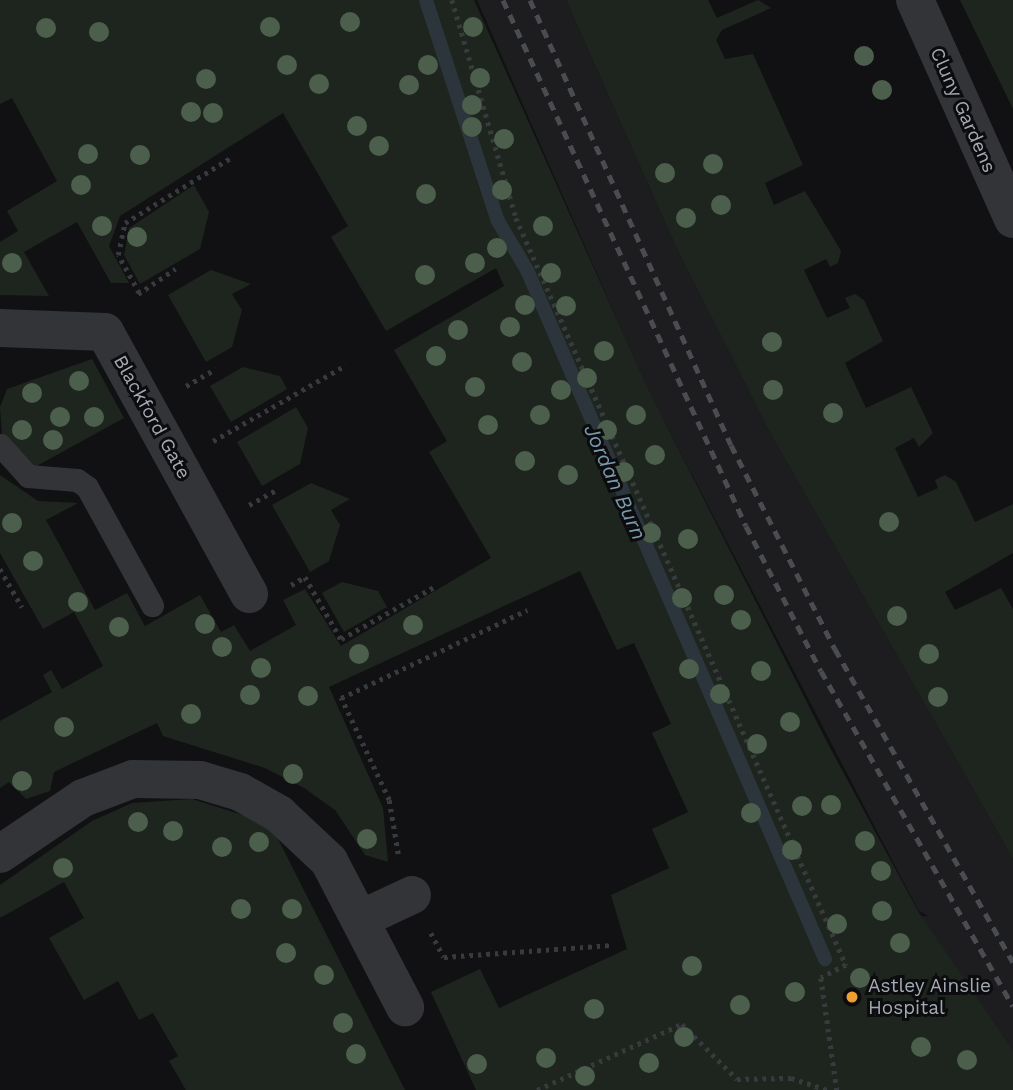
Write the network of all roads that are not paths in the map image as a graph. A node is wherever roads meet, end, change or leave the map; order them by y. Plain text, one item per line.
1 (915, 0) edge
2 (1013, 219) edge
3 (0, 328) edge
4 (0, 445) edge
5 (249, 594) dead end
6 (152, 605) dead end
7 (0, 854) edge
8 (412, 895) road end
9 (363, 918) junction
10 (404, 1007) dead end

1 - 2 street, Cluny Gardens
3 - 5 street, Blackford Gate
4 - 6 lane
7 - 9 street
8 - 9 street
9 - 10 street

